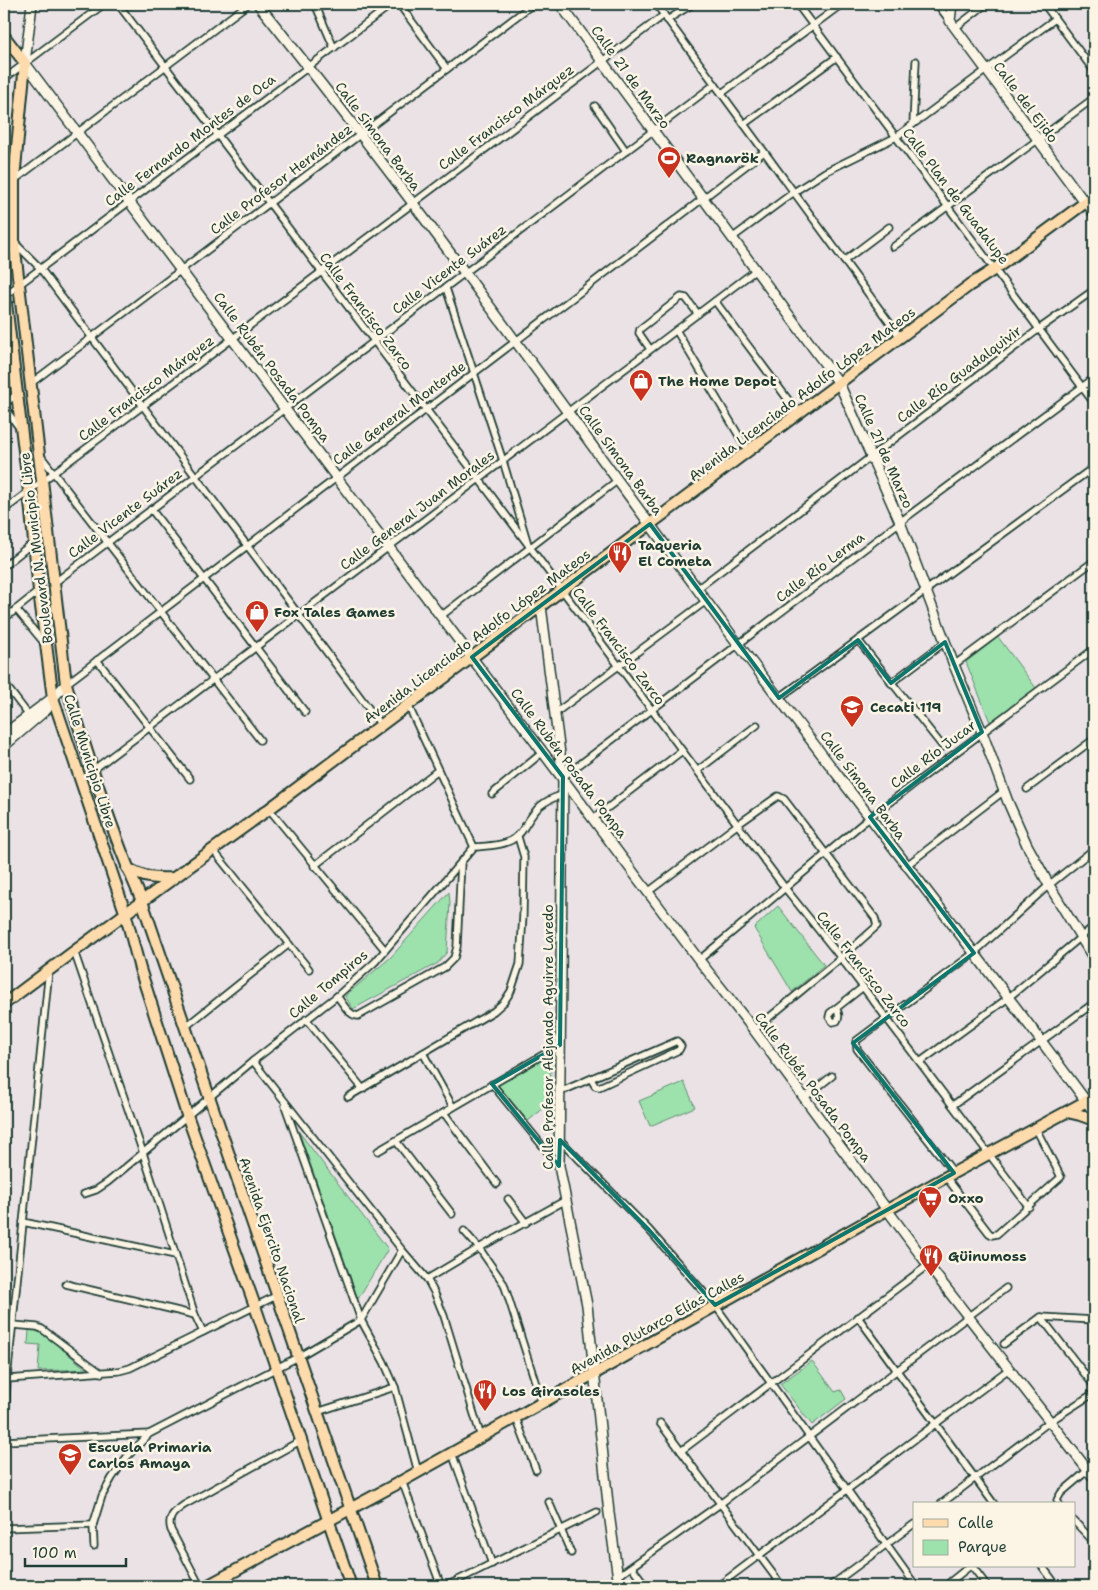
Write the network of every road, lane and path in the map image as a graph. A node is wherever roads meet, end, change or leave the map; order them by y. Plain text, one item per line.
1 (104, 4) edge
2 (118, 4) edge
3 (248, 4) edge
4 (258, 4) edge
5 (315, 4) edge
6 (392, 4) edge
7 (399, 4) edge
8 (533, 4) edge
9 (560, 4) edge
10 (656, 4) edge
11 (693, 4) edge
12 (797, 4) edge
13 (842, 4) edge
14 (937, 4) edge
15 (952, 4) edge
16 (986, 4) edge
17 (1044, 4) edge
18 (30, 6) edge
19 (666, 17) junction
20 (1055, 19) junction
21 (813, 25) junction
22 (952, 25) junction
23 (4, 36) edge
24 (334, 48) junction
25 (837, 57) junction
26 (602, 61) junction
27 (916, 61) dead end
28 (25, 63) junction
29 (165, 66) junction
30 (309, 66) junction
31 (447, 69) junction
32 (986, 71) junction
33 (1094, 71) edge
34 (4, 79) edge
35 (714, 84) junction
36 (722, 93) junction
37 (1094, 98) edge
38 (595, 106) dead end
39 (744, 124) junction
40 (913, 124) junction
41 (653, 131) junction
42 (78, 133) junction
43 (218, 135) junction
44 (360, 135) junction
45 (896, 137) junction
46 (1038, 140) junction
47 (626, 151) junction
48 (764, 152) junction
49 (14, 179) junction
50 (4, 188) edge
51 (794, 192) junction
52 (1094, 196) edge
53 (703, 199) junction
54 (130, 202) junction
55 (269, 203) junction
56 (412, 203) junction
57 (1084, 203) junction
58 (948, 206) junction
59 (1094, 216) edge
60 (889, 227) dead end
61 (732, 238) junction
62 (14, 242) junction
63 (893, 247) dead end
64 (844, 261) junction
65 (40, 268) junction
66 (181, 269) junction
67 (995, 269) junction
68 (756, 270) junction
69 (321, 272) junction
70 (464, 273) junction
71 (19, 284) junction
72 (446, 288) junction
73 (1094, 290) edge
74 (4, 292) edge
75 (715, 300) junction
76 (698, 314) junction
77 (1040, 329) junction
78 (676, 330) junction
79 (92, 337) junction
80 (900, 337) junction
81 (232, 339) junction
82 (374, 342) junction
83 (516, 342) junction
84 (650, 349) junction
85 (473, 374) junction
86 (1094, 378) edge
87 (839, 383) junction
88 (30, 384) junction
89 (1082, 387) junction
90 (17, 394) junction
91 (1094, 403) edge
92 (4, 406) edge
93 (143, 406) junction
94 (286, 408) junction
95 (426, 410) junction
96 (568, 412) junction
97 (798, 413) junction
98 (21, 430) junction
99 (748, 451) junction
100 (38, 452) junction
101 (871, 457) junction
102 (503, 461) junction
103 (1094, 467) edge
104 (54, 472) junction
105 (195, 476) junction
106 (337, 478) junction
107 (479, 479) junction
108 (618, 480) junction
109 (42, 482) junction
110 (29, 492) junction
111 (151, 509) junction
112 (4, 510) edge
113 (900, 522) junction
114 (650, 524) junction
115 (34, 542) junction
116 (107, 542) junction
117 (247, 546) junction
118 (389, 547) junction
119 (529, 548) junction
120 (1094, 561) edge
121 (4, 566) edge
122 (204, 578) junction
123 (54, 583) junction
124 (697, 589) junction
125 (561, 590) junction
126 (926, 590) junction
127 (39, 591) junction
128 (706, 601) junction
129 (541, 606) junction
130 (16, 609) junction
131 (160, 611) junction
132 (299, 615) junction
133 (441, 616) junction
134 (4, 619) edge
135 (858, 640) junction
136 (945, 642) junction
137 (46, 645) junction
138 (739, 645) junction
139 (256, 647) junction
140 (1094, 649) edge
141 (472, 657) junction
142 (97, 660) junction
143 (954, 665) junction
144 (618, 667) junction
145 (213, 679) junction
146 (4, 683) edge
147 (892, 683) junction
148 (66, 684) junction
149 (53, 698) junction
150 (779, 698) junction
151 (408, 705) junction
152 (651, 710) junction
153 (305, 712) dead end
154 (554, 714) junction
155 (30, 719) junction
156 (382, 725) junction
157 (757, 725) dead end
158 (150, 727) junction
159 (982, 732) junction
160 (4, 734) edge
161 (1094, 739) edge
162 (260, 740) dead end
163 (4, 746) edge
164 (943, 746) dead end
165 (682, 751) junction
166 (543, 752) junction
167 (93, 770) junction
168 (438, 770) junction
169 (697, 771) junction
170 (563, 777) junction
171 (190, 779) dead end
172 (1028, 789) dead end
173 (1004, 791) junction
174 (492, 794) dead end
175 (562, 795) junction
176 (269, 809) junction
177 (870, 817) junction
178 (593, 818) junction
179 (737, 824) junction
180 (112, 827) junction
181 (98, 829) junction
182 (518, 837) junction
183 (474, 848) junction
184 (1094, 849) edge
185 (213, 850) junction
186 (826, 854) junction
187 (461, 862) junction
188 (907, 865) junction
189 (314, 866) junction
190 (127, 868) junction
191 (175, 878) junction
192 (1049, 885) junction
193 (785, 888) junction
194 (648, 892) junction
195 (142, 902) junction
196 (125, 912) junction
197 (1094, 926) edge
198 (1080, 937) junction
199 (289, 944) junction
200 (385, 950) junction
201 (74, 951) junction
202 (974, 953) junction
203 (841, 958) junction
204 (1094, 959) edge
205 (699, 960) junction
206 (309, 969) dead end
207 (50, 970) junction
208 (862, 987) junction
209 (338, 996) junction
210 (1008, 998) junction
211 (1094, 1003) edge
212 (4, 1004) edge
213 (836, 1008) dead end
214 (886, 1018) junction
215 (306, 1019) junction
216 (184, 1028) junction
217 (754, 1030) junction
218 (1042, 1042) junction
219 (560, 1045) junction
220 (423, 1053) junction
221 (636, 1059) junction
222 (253, 1062) junction
223 (920, 1062) junction
224 (640, 1068) junction
225 (832, 1076) dead end
226 (591, 1079) junction
227 (492, 1084) junction
228 (362, 1089) junction
229 (560, 1092) junction
230 (348, 1097) dead end
231 (804, 1098) junction
232 (209, 1099) junction
233 (1090, 1099) edge
234 (284, 1102) junction
235 (953, 1105) junction
236 (453, 1107) junction
237 (1067, 1112) junction
238 (1094, 1112) edge
239 (444, 1113) junction
240 (187, 1115) junction
241 (1094, 1120) edge
242 (1036, 1129) junction
243 (560, 1140) junction
244 (396, 1141) junction
245 (378, 1151) dead end
246 (143, 1153) junction
247 (989, 1154) junction
248 (560, 1166) junction
249 (950, 1175) junction
250 (496, 1184) dead end
251 (84, 1194) dead end
252 (508, 1199) dead end
253 (566, 1200) junction
254 (1029, 1207) junction
255 (887, 1210) junction
256 (452, 1214) dead end
257 (23, 1222) junction
258 (526, 1223) junction
259 (464, 1231) dead end
260 (479, 1248) junction
261 (402, 1250) junction
262 (175, 1255) junction
263 (928, 1264) junction
264 (428, 1279) junction
265 (66, 1284) dead end
266 (1006, 1288) dead end
267 (276, 1296) junction
268 (716, 1305) junction
269 (255, 1306) junction
270 (195, 1315) junction
271 (968, 1316) junction
272 (1041, 1317) junction
273 (858, 1318) junction
274 (360, 1320) junction
275 (1094, 1320) edge
276 (13, 1325) junction
277 (203, 1332) junction
278 (1004, 1344) dead end
279 (298, 1357) junction
280 (276, 1368) junction
281 (1009, 1369) junction
282 (897, 1371) junction
283 (102, 1373) junction
284 (594, 1375) junction
285 (7, 1379) junction
286 (771, 1383) junction
287 (1094, 1386) edge
288 (395, 1387) junction
289 (1094, 1393) edge
290 (542, 1403) junction
291 (317, 1412) junction
292 (516, 1418) junction
293 (1049, 1422) junction
294 (660, 1423) dead end
295 (936, 1424) junction
296 (149, 1434) junction
297 (481, 1437) junction
298 (809, 1437) junction
299 (4, 1441) edge
300 (300, 1441) junction
301 (680, 1450) junction
302 (452, 1453) junction
303 (4, 1454) edge
304 (536, 1470) dead end
305 (1088, 1470) junction
306 (418, 1472) junction
307 (975, 1478) junction
308 (1094, 1478) edge
309 (402, 1481) junction
310 (847, 1490) junction
311 (549, 1502) dead end
312 (944, 1502) edge
313 (993, 1502) edge
314 (1058, 1502) edge
315 (720, 1504) junction
316 (350, 1508) junction
317 (597, 1512) dead end
318 (328, 1520) junction
319 (1076, 1523) edge
320 (93, 1525) junction
321 (913, 1525) edge
322 (4, 1528) edge
323 (560, 1531) junction
324 (1094, 1542) edge
325 (94, 1546) dead end
326 (886, 1546) junction
327 (571, 1553) dead end
328 (758, 1556) junction
329 (492, 1564) junction
330 (632, 1567) junction
331 (968, 1568) edge
332 (973, 1568) edge
333 (1044, 1568) edge
334 (618, 1576) junction
335 (950, 1582) dead end
336 (200, 1586) edge
337 (207, 1586) edge
338 (350, 1586) edge
339 (377, 1586) edge
340 (441, 1586) edge
341 (446, 1586) edge
342 (619, 1586) edge
343 (646, 1586) edge
344 (718, 1586) edge
345 (782, 1586) edge
346 (830, 1586) edge
347 (916, 1586) edge
348 (987, 1586) edge
349 (1057, 1586) edge

1 - 28 street
2 - 29 street, Calle Francisco Zarco
3 - 29 street
4 - 30 street, Calle Simona Barba
5 - 24 street
6 - 24 street, Calle Fernando Montes de Oca
7 - 31 street
8 - 31 street, Calle Profesor Hernández
9 - 26 street, Calle 21 de Marzo
10 - 19 street
11 - 19 street, Calle Francisco Márquez
12 - 21 street, Calle Plan de Guadalupe
13 - 21 street
14 - 22 street, Calle del Ejido
15 - 22 street
16 - 22 street
17 - 20 street
18 - 28 street
19 - 26 street, Calle Francisco Márquez
19 - 35 street
20 - 32 street
20 - 33 street
21 - 25 street, Calle Plan de Guadalupe
21 - 36 street
22 - 32 street, Calle del Ejido
23 - 28 main road
24 - 30 street, Calle Fernando Montes de Oca
25 - 39 street
25 - 45 street, Calle Plan de Guadalupe
26 - 41 street, Calle 21 de Marzo
26 - 56 street, Calle Francisco Márquez
27 - 40 street
28 - 34 street
28 - 42 street, Calle Rubén Posada Pompa
28 - 49 main road, Boulevard N. Municipio Libre
29 - 42 street
29 - 43 street, Calle Francisco Zarco
30 - 43 street, Calle Fernando Montes de Oca
30 - 44 street, Calle Simona Barba
31 - 44 street, Calle Profesor Hernández
32 - 40 street
32 - 46 street, Calle del Ejido
35 - 36 street
35 - 41 street, Calle Vicente Suárez
36 - 39 street
37 - 46 street
38 - 47 street
39 - 48 street
40 - 45 street
41 - 47 street, Calle Vicente Suárez
41 - 53 street, Calle 21 de Marzo
42 - 49 street
42 - 54 street, Calle Rubén Posada Pompa
43 - 54 street, Calle Fernando Montes de Oca
43 - 55 street, Calle Francisco Zarco
44 - 55 street, Calle Profesor Hernández
44 - 56 street, Calle Simona Barba
45 - 51 street
45 - 58 street, Calle Plan de Guadalupe
46 - 57 street, Calle del Ejido
46 - 58 street
47 - 70 street, Calle Vicente Suárez
48 - 51 street
48 - 53 street, Calle General Monterde
49 - 50 street
49 - 62 main road, Boulevard N. Municipio Libre
51 - 61 street
51 - 64 street
52 - 57 main road, Avenida Licenciado Adolfo López Mateos
53 - 61 street, Calle 21 de Marzo
53 - 83 street, Calle General Monterde
54 - 65 street, Calle Fernando Montes de Oca
54 - 66 street, Calle Rubén Posada Pompa
55 - 66 street, Calle Profesor Hernández
55 - 69 street, Calle Francisco Zarco
56 - 69 street, Calle Francisco Márquez
56 - 70 street, Calle Simona Barba
57 - 59 street, Calle del Ejido
57 - 67 main road, Avenida Licenciado Adolfo López Mateos
58 - 63 street
58 - 67 street, Calle Plan de Guadalupe
60 - 64 street
61 - 68 street, Calle 21 de Marzo
62 - 65 street
62 - 71 main road, Boulevard N. Municipio Libre
64 - 80 street
65 - 71 street, Calle Fernando Montes de Oca
65 - 79 street
66 - 79 street, Calle Profesor Hernández
66 - 81 street, Calle Rubén Posada Pompa
67 - 77 street, Calle Plan de Guadalupe
67 - 80 main road, Avenida Licenciado Adolfo López Mateos
68 - 75 street, Calle General Juan Morales
68 - 87 street, Calle 21 de Marzo
69 - 81 street, Calle Francisco Márquez
69 - 82 street, Calle Francisco Zarco
70 - 72 street, Calle Vicente Suárez
70 - 83 street, Calle Simona Barba
71 - 74 street, Calle Fernando Montes de Oca
71 - 88 main road, Boulevard N. Municipio Libre
72 - 82 street, Calle Vicente Suárez
72 - 85 street
73 - 77 street, Calle Río Guadalquivir
74 - 90 main road, Calle Municipio Libre
75 - 76 street, Calle General Juan Morales
75 - 97 street
76 - 78 street, Calle General Juan Morales
76 - 84 street
77 - 89 street, Calle Plan de Guadalupe
77 - 101 street, Calle Río Guadalquivir
78 - 84 street, Calle General Juan Morales
78 - 99 street
79 - 88 street, Calle Profesor Hernández
79 - 93 street
80 - 87 main road, Avenida Licenciado Adolfo López Mateos
81 - 93 street, Calle Francisco Márquez
81 - 94 street, Calle Rubén Posada Pompa
82 - 94 street, Calle Vicente Suárez
82 - 95 street, Calle Francisco Zarco
83 - 85 street, Calle General Monterde
83 - 96 street, Calle Simona Barba
84 - 96 street, Calle General Juan Morales
85 - 95 street, Calle General Monterde
85 - 102 street
86 - 89 street, Calle Río Lerma
87 - 97 main road, Avenida Licenciado Adolfo López Mateos
87 - 101 street, Calle 21 de Marzo
88 - 100 main road, Boulevard N. Municipio Libre
89 - 91 street, Calle Plan de Guadalupe
89 - 113 street, Calle Río Lerma
90 - 92 street
90 - 98 main road, Calle Municipio Libre
92 - 98 street
93 - 104 street, Calle Francisco Márquez
93 - 105 street
94 - 105 street, Calle Vicente Suárez
94 - 106 street, Calle Rubén Posada Pompa
95 - 106 street, Calle General Monterde
95 - 107 street, Calle Francisco Zarco
96 - 102 street, Calle General Juan Morales
96 - 108 street, Calle Simona Barba
97 - 99 main road, Avenida Licenciado Adolfo López Mateos
98 - 110 main road, Calle Municipio Libre
99 - 114 main road, Avenida Licenciado Adolfo López Mateos
100 - 104 street
100 - 109 main road, Boulevard N. Municipio Libre
101 - 113 street, Calle 21 de Marzo
101 - 124 street, Calle Río Guadalquivir
102 - 107 street, Calle General Juan Morales
102 - 119 street
103 - 126 street
104 - 109 street, Calle Francisco Márquez
104 - 116 street
105 - 111 street, Calle Vicente Suárez
105 - 117 street
106 - 117 street, Calle General Monterde
106 - 118 street, Calle Rubén Posada Pompa
107 - 118 street, Calle General Juan Morales
107 - 119 street, Calle Francisco Zarco
108 - 114 street, Calle Simona Barba
108 - 119 street
109 - 110 street, Calle Francisco Márquez
109 - 123 main road, Boulevard N. Municipio Libre
110 - 112 street, Calle Francisco Márquez
110 - 115 main road, Calle Municipio Libre
111 - 116 street, Calle Vicente Suárez
111 - 122 street
113 - 126 street, Calle 21 de Marzo
113 - 138 street, Calle Río Lerma
114 - 124 street, Calle Simona Barba
114 - 125 main road, Avenida Licenciado Adolfo López Mateos
115 - 121 street
115 - 127 main road, Calle Municipio Libre
116 - 123 street, Calle Vicente Suárez
116 - 131 street
117 - 122 street, Calle General Monterde
117 - 132 street
118 - 132 street, Calle General Juan Morales
118 - 133 street, Calle Rubén Posada Pompa
119 - 125 street, Calle Francisco Zarco
119 - 133 street
120 - 143 street
122 - 131 street, Calle General Monterde
122 - 139 street
123 - 148 main road, Boulevard N. Municipio Libre
124 - 128 street, Calle Simona Barba
125 - 129 main road, Avenida Licenciado Adolfo López Mateos
125 - 144 street, Calle Francisco Zarco
126 - 135 street
126 - 136 street, Calle 21 de Marzo
127 - 130 street
127 - 137 main road, Calle Municipio Libre
128 - 138 street, Calle Simona Barba
128 - 144 street
129 - 141 main road, Avenida Licenciado Adolfo López Mateos
129 - 154 street, Calle Profesor Alejando Aguirre Laredo
130 - 134 street
130 - 137 street
131 - 142 street, Calle General Monterde
131 - 145 street
132 - 139 street, Calle General Juan Morales
132 - 156 street
133 - 141 street, Calle Rubén Posada Pompa
135 - 147 street
135 - 150 street
136 - 143 street, Calle 21 de Marzo
136 - 147 street
137 - 149 main road, Calle Municipio Libre
138 - 150 street, Calle Simona Barba
138 - 152 street, Calle Río Lerma
139 - 145 street, Calle General Juan Morales
139 - 153 street
140 - 159 street, Calle Río Jucar
141 - 151 main road, Avenida Licenciado Adolfo López Mateos
141 - 166 street, Calle Rubén Posada Pompa
142 - 148 street, Calle General Monterde
142 - 158 street
143 - 159 street, Calle 21 de Marzo
144 - 152 street, Calle Francisco Zarco
144 - 154 street
145 - 158 street, Calle General Juan Morales
145 - 162 street
146 - 155 street
147 - 164 street
148 - 149 street, Calle General Monterde
148 - 167 main road, Boulevard N. Municipio Libre
149 - 155 street, Calle General Monterde
149 - 181 main road, Calle Municipio Libre
150 - 177 street, Calle Simona Barba
151 - 156 main road, Avenida Licenciado Adolfo López Mateos
151 - 168 street
152 - 165 street, Calle Francisco Zarco
152 - 170 street, Calle Río Lerma
154 - 170 street, Calle Profesor Alejando Aguirre Laredo
155 - 160 street, Calle General Monterde
155 - 163 street, Calle General Monterde
156 - 176 main road, Avenida Licenciado Adolfo López Mateos
157 - 169 street
158 - 167 street, Calle General Juan Morales
158 - 171 street
159 - 173 street, Calle 21 de Marzo
159 - 177 street, Calle Río Jucar
161 - 172 street
165 - 169 street, Calle Francisco Zarco
165 - 178 street
166 - 170 street, Calle Rubén Posada Pompa
166 - 174 street
167 - 180 main road, Boulevard N. Municipio Libre
168 - 183 street
168 - 189 street
169 - 179 street, Calle Francisco Zarco
170 - 175 street, Calle Profesor Alejando Aguirre Laredo
170 - 178 street, Calle Rubén Posada Pompa
173 - 188 street
173 - 192 street, Calle 21 de Marzo
175 - 182 street
175 - 219 street, Calle Profesor Alejando Aguirre Laredo
176 - 185 main road, Avenida Licenciado Adolfo López Mateos
176 - 189 street
177 - 186 street, Calle Río Jucar
177 - 188 street, Calle Simona Barba
178 - 194 street, Calle Rubén Posada Pompa
179 - 186 street
179 - 193 street, Calle Francisco Zarco
179 - 194 street
180 - 181 main road
180 - 190 main road, Boulevard N. Municipio Libre
181 - 196 main road, Calle Municipio Libre
182 - 183 street
182 - 220 street
183 - 187 street, Calle Tompiros
184 - 192 street
185 - 191 main road, Avenida Licenciado Adolfo López Mateos
185 - 199 street
186 - 193 street, Calle Río Jucar
186 - 203 street
187 - 200 street, Calle Tompiros
187 - 209 street
188 - 202 street, Calle Simona Barba
189 - 200 street
190 - 191 main road
190 - 195 main road, Boulevard N. Municipio Libre
191 - 195 main road, Avenida Licenciado Adolfo López Mateos
192 - 198 street, Calle 21 de Marzo
192 - 202 street
193 - 203 street, Calle Francisco Zarco
193 - 205 street, Calle Río Jucar
194 - 205 street, Calle Rubén Posada Pompa
195 - 196 main road, Avenida Licenciado Adolfo López Mateos
195 - 216 main road, Avenida Ejercito Nacional
196 - 201 main road, Avenida Licenciado Adolfo López Mateos
196 - 240 main road
197 - 198 street
198 - 204 street, Calle 21 de Marzo
198 - 210 street
199 - 206 street
199 - 216 street
200 - 209 street, Calle Tompiros
201 - 207 main road, Avenida Licenciado Adolfo López Mateos
201 - 246 street
202 - 210 street, Calle Simona Barba
202 - 214 street
203 - 208 street, Calle Francisco Zarco
203 - 217 street
205 - 217 street, Calle Rubén Posada Pompa
207 - 212 main road, Avenida Licenciado Adolfo López Mateos
207 - 257 street
208 - 213 street
208 - 214 street, Calle Francisco Zarco
209 - 215 street, Calle Tompiros
210 - 218 street, Calle Simona Barba
210 - 223 street
211 - 218 street
214 - 223 street, Calle Francisco Zarco
214 - 249 street
215 - 222 street, Calle Tompiros
215 - 228 street
216 - 232 main road, Avenida Ejercito Nacional
217 - 231 street, Calle Rubén Posada Pompa
218 - 233 street, Calle Simona Barba
218 - 235 street
219 - 227 street
219 - 229 street, Calle Profesor Alejando Aguirre Laredo
220 - 228 street
220 - 236 street
221 - 224 street
221 - 224 street
221 - 226 street
222 - 232 street, Calle Tompiros
222 - 234 street
223 - 235 street, Calle Francisco Zarco
224 - 226 street
225 - 231 street
226 - 229 street
227 - 236 street
227 - 248 street
228 - 230 street
229 - 243 street, Calle Profesor Alejando Aguirre Laredo
231 - 255 street, Calle Rubén Posada Pompa
232 - 240 street, Calle Tompiros
232 - 267 main road, Avenida Ejercito Nacional
233 - 237 main road, Avenida Plutarco Elías Calles
233 - 238 street, Calle Simona Barba
234 - 261 street
234 - 274 street
235 - 247 street, Calle Francisco Zarco
236 - 239 street
237 - 241 main road
237 - 242 main road, Avenida Plutarco Elías Calles
239 - 244 street
239 - 250 street
240 - 246 street, Calle Tompiros
240 - 269 main road
242 - 247 main road, Avenida Plutarco Elías Calles
242 - 254 street
243 - 248 street, Calle Profesor Alejando Aguirre Laredo
243 - 268 street
244 - 245 street
244 - 256 street
246 - 251 street, Calle Tompiros
246 - 262 street
247 - 249 main road, Avenida Plutarco Elías Calles
247 - 254 street, Calle Francisco Zarco
248 - 253 street, Calle Profesor Alejando Aguirre Laredo
249 - 254 street
249 - 255 main road, Avenida Plutarco Elías Calles
252 - 258 street
253 - 258 street
253 - 284 street, Calle Profesor Alejando Aguirre Laredo
255 - 263 street, Calle Rubén Posada Pompa
255 - 268 main road, Avenida Plutarco Elías Calles
257 - 262 street
257 - 276 street
258 - 260 street
259 - 260 street
260 - 264 street
260 - 290 street
261 - 264 street
261 - 274 street
262 - 270 street
263 - 271 street, Calle Rubén Posada Pompa
263 - 273 street
264 - 297 street
265 - 270 street
266 - 271 street
267 - 269 street
267 - 279 main road, Avenida Ejercito Nacional
268 - 284 main road, Avenida Plutarco Elías Calles
268 - 286 street
269 - 277 street
269 - 280 main road
270 - 277 street
271 - 281 street, Calle Rubén Posada Pompa
271 - 282 street
272 - 275 street
272 - 278 street
272 - 287 street
273 - 282 street
273 - 286 street
274 - 279 street
274 - 288 street
276 - 283 street
276 - 285 street
277 - 283 street
279 - 280 street
279 - 291 main road, Avenida Ejercito Nacional
280 - 296 street
280 - 300 main road
281 - 293 street, Calle Rubén Posada Pompa
281 - 295 street
282 - 295 street
282 - 298 street
283 - 285 street
284 - 290 main road, Avenida Plutarco Elías Calles
284 - 334 street, Calle Profesor Alejando Aguirre Laredo
285 - 299 street
286 - 298 street
286 - 301 street
288 - 291 street
288 - 306 street
289 - 293 street
290 - 292 main road, Avenida Plutarco Elías Calles
291 - 316 main road, Avenida Ejercito Nacional
292 - 297 main road, Avenida Plutarco Elías Calles
292 - 304 street
293 - 305 street, Calle Rubén Posada Pompa
293 - 307 street
294 - 301 street
295 - 307 street
295 - 310 street
296 - 299 street
296 - 320 street
297 - 302 main road, Avenida Plutarco Elías Calles
298 - 310 street
298 - 315 street
299 - 303 street
300 - 318 main road
300 - 336 street
301 - 315 street
302 - 306 main road, Avenida Plutarco Elías Calles
302 - 329 street
305 - 308 street, Calle Rubén Posada Pompa
305 - 314 street
306 - 309 main road, Avenida Plutarco Elías Calles
307 - 312 street
307 - 313 street
309 - 316 main road, Avenida Plutarco Elías Calles
309 - 340 street
310 - 326 street
310 - 328 street
311 - 323 street
315 - 328 street
315 - 330 street
316 - 318 main road, Avenida Plutarco Elías Calles
316 - 339 main road, Avenida Ejercito Nacional
317 - 323 street
318 - 337 main road, Avenida Plutarco Elías Calles
318 - 338 main road
319 - 324 street
320 - 322 street
320 - 325 street
321 - 326 street
323 - 327 street
323 - 329 street
326 - 346 street
326 - 347 street
328 - 344 street
328 - 345 street
329 - 341 street
330 - 334 street
330 - 343 street
331 - 335 street
332 - 348 street
333 - 349 street
334 - 342 street, Calle Profesor Alejando Aguirre Laredo

